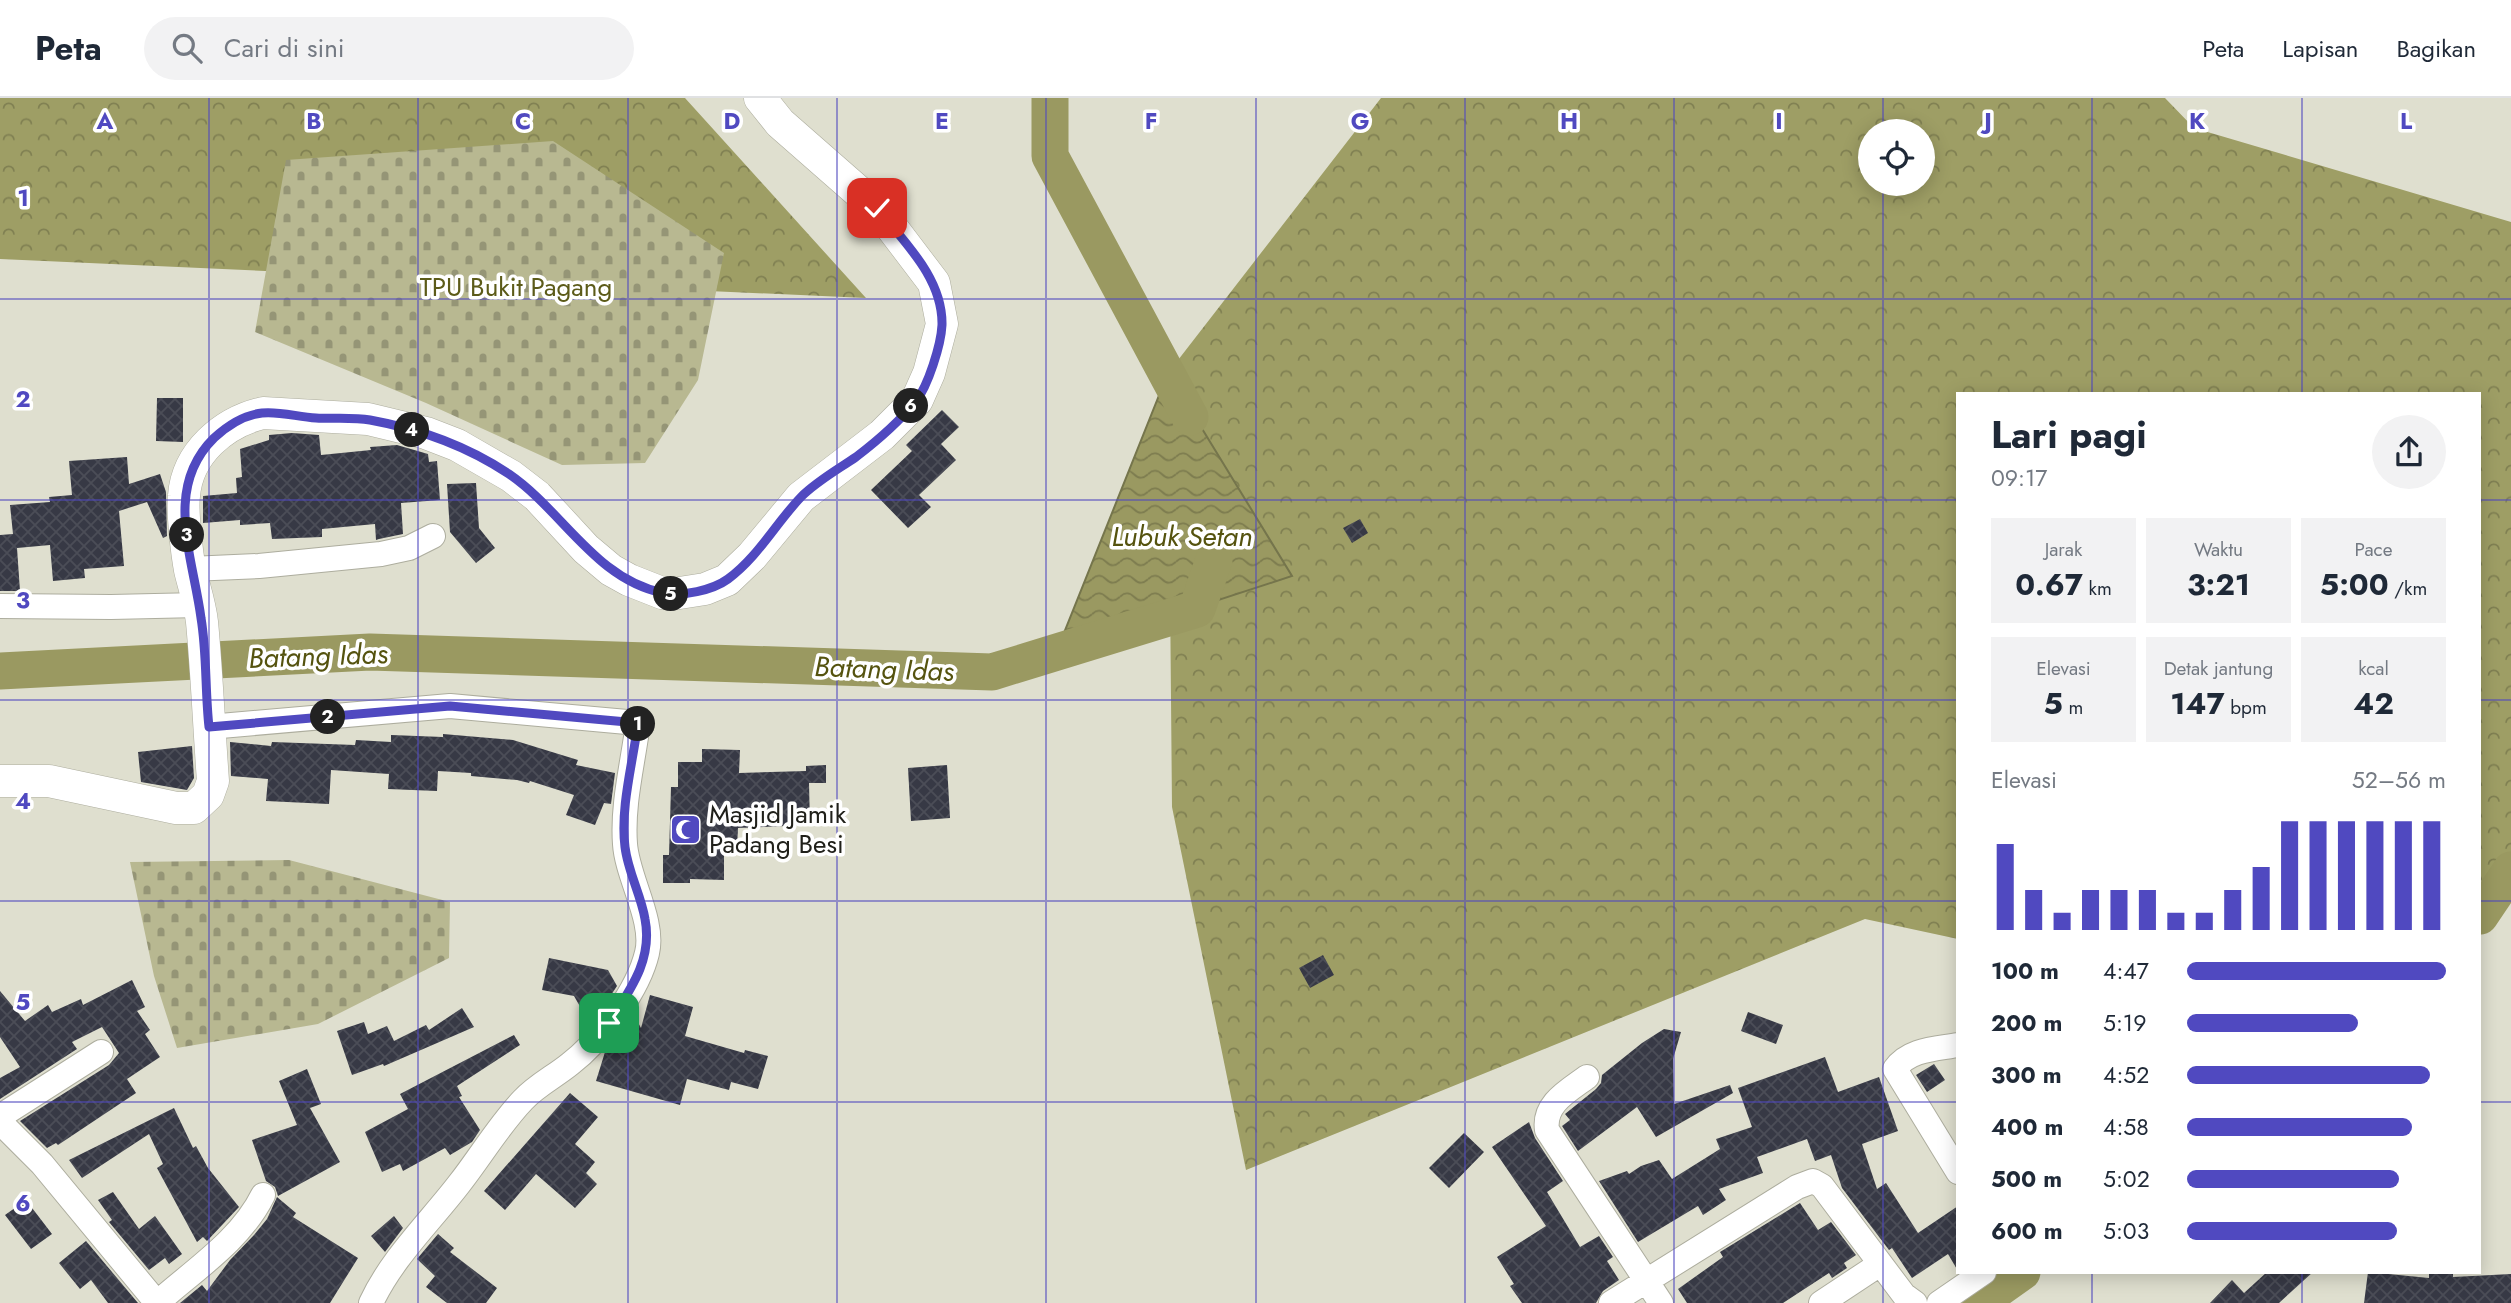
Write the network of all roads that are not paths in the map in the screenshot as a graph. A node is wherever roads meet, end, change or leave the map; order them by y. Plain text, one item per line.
1 (760, 98) edge
2 (433, 536) dead end
3 (190, 569) junction
4 (0, 606) edge
5 (200, 612) junction
6 (209, 722) junction
7 (0, 781) edge
8 (1956, 1045) edge
9 (101, 1052) dead end
10 (1587, 1077) dead end
11 (1956, 1169) edge
12 (263, 1195) dead end
13 (1880, 1264) junction
14 (1981, 1274) edge
15 (1645, 1280) junction
16 (157, 1303) edge
17 (371, 1303) edge
18 (1611, 1303) edge
19 (1661, 1303) edge
20 (1821, 1303) edge
21 (1914, 1303) edge
22 (1939, 1303) edge

1 - 3 street
2 - 3 street
3 - 5 street
4 - 5 street
5 - 6 street
6 - 7 street
6 - 17 street
8 - 11 street
9 - 16 street
10 - 15 street
12 - 16 street
13 - 15 street
13 - 20 street
13 - 21 street
14 - 22 street
15 - 18 street
15 - 19 street

